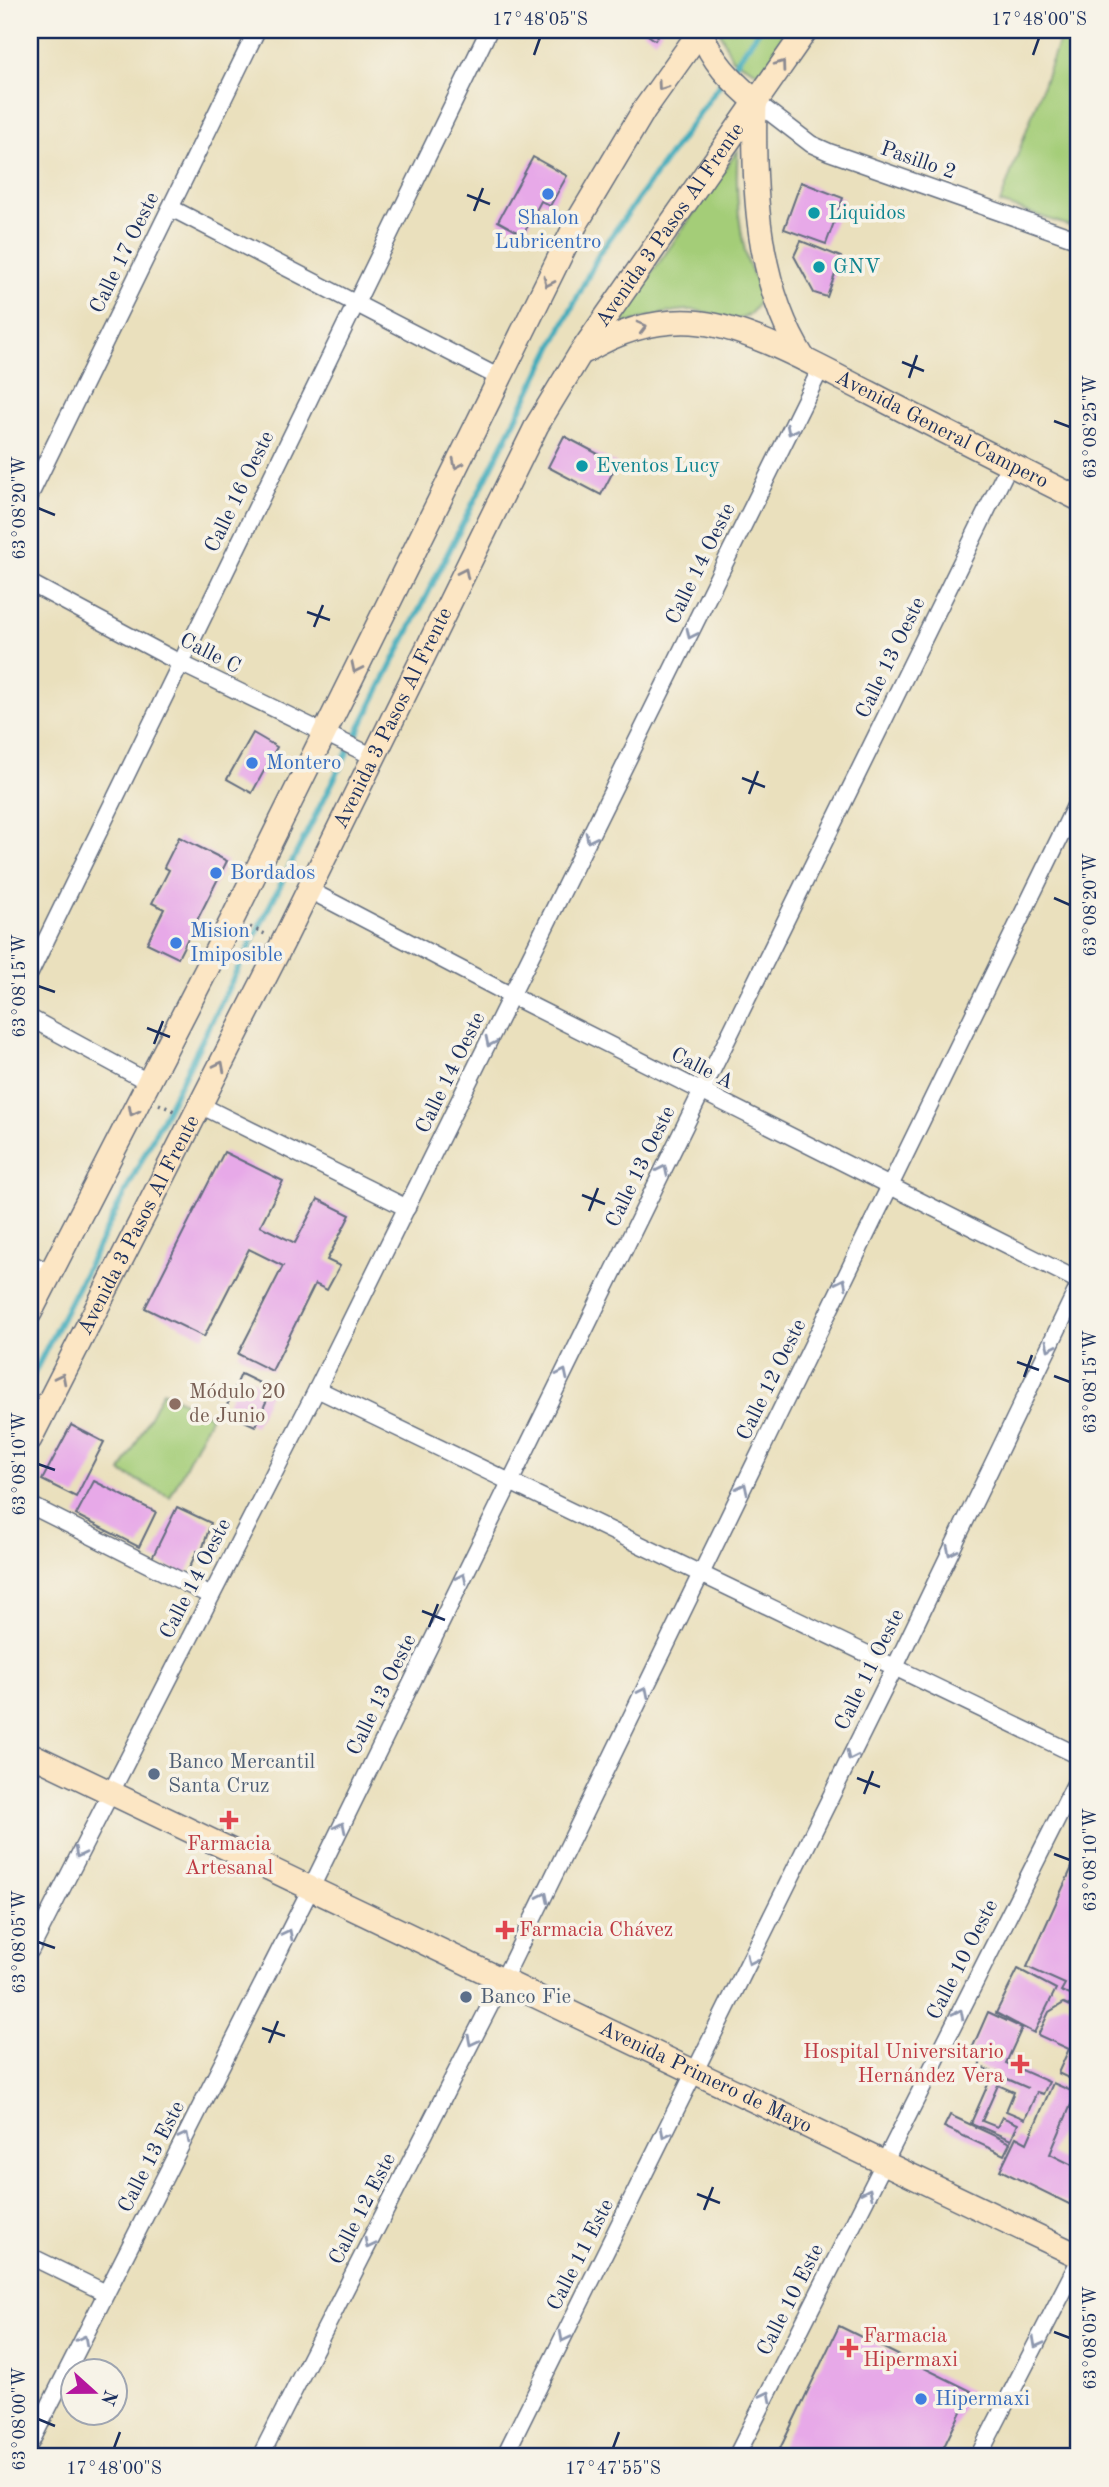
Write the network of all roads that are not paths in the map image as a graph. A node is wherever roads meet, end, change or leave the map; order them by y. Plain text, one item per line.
1 (257, 30) edge
2 (489, 30) edge
3 (701, 30) edge
4 (806, 30) edge
5 (748, 95) junction
6 (171, 208) junction
7 (1079, 240) edge
8 (357, 302) junction
9 (580, 354) junction
10 (812, 364) junction
11 (500, 378) junction
12 (1009, 464) junction
13 (30, 495) edge
14 (1079, 499) edge
15 (30, 583) edge
16 (180, 663) junction
17 (333, 738) junction
18 (366, 753) junction
19 (1079, 798) edge
20 (309, 890) junction
21 (30, 973) edge
22 (512, 996) junction
23 (30, 1018) edge
24 (148, 1083) junction
25 (702, 1092) junction
26 (200, 1105) junction
27 (890, 1185) junction
28 (407, 1208) junction
29 (40, 1268) edge
30 (1079, 1283) edge
31 (30, 1313) edge
32 (317, 1389) junction
33 (30, 1439) edge
34 (509, 1481) junction
35 (30, 1505) edge
36 (701, 1574) junction
37 (211, 1596) junction
38 (895, 1667) junction
39 (30, 1754) edge
40 (1079, 1756) edge
41 (1079, 1776) edge
42 (110, 1792) junction
43 (311, 1888) junction
44 (30, 1951) edge
45 (503, 1980) junction
46 (696, 2072) junction
47 (883, 2162) junction
48 (30, 2256) edge
49 (1079, 2258) edge
50 (106, 2293) junction
51 (30, 2444) edge
52 (260, 2457) edge
53 (504, 2457) edge
54 (736, 2457) edge
55 (978, 2457) edge

1 - 6 street, Calle 17 Oeste
2 - 8 street, Calle 16 Oeste
3 - 5 main road
3 -> 11 main road
5 -> 4 main road, Avenida 3 Pasos Al Frente
5 - 7 street, Pasillo 2
5 - 9 main road, Avenida 3 Pasos Al Frente
5 - 10 main road
6 - 8 street
6 - 13 street, Calle 17 Oeste
8 - 11 street
8 - 16 street, Calle 16 Oeste
9 -> 10 main road, Avenida General Campero
18 -> 9 main road, Avenida 3 Pasos Al Frente
10 - 12 main road, Avenida General Campero
10 -> 22 street, Calle 14 Oeste
11 -> 17 main road
12 - 14 main road, Avenida General Campero
12 - 25 street, Calle 13 Oeste
15 - 16 street, Calle C
16 - 17 street, Calle C
16 - 21 street, Calle 16 Oeste
17 - 18 street, Calle C
17 - 24 main road
18 - 20 main road, Avenida 3 Pasos Al Frente
19 - 27 street, Calle 12 Oeste
20 - 22 street, Calle A
26 -> 20 main road, Avenida 3 Pasos Al Frente
22 - 25 street, Calle A
22 -> 28 street, Calle 14 Oeste
23 - 24 street
24 -> 29 main road
25 - 27 street, Calle A
34 -> 25 street, Calle 13 Oeste
26 - 28 street
33 -> 26 main road, Avenida 3 Pasos Al Frente
27 - 30 street, Calle A
36 -> 27 street, Calle 12 Oeste
28 - 32 street, Calle 14 Oeste
29 - 31 main road
30 -> 38 street, Calle 11 Oeste
32 - 34 street
32 - 37 street, Calle 14 Oeste
34 - 36 street
43 -> 34 street, Calle 13 Oeste
35 - 37 street
36 - 38 street
45 -> 36 street, Calle 12 Oeste
37 - 42 street, Calle 14 Oeste
38 - 40 street
38 -> 46 street, Calle 11 Oeste
39 - 42 main road, Avenida Primero de Mayo
47 -> 41 street, Calle 10 Oeste
42 - 43 main road, Avenida Primero de Mayo
42 -> 44 street, Calle 14 Oeste
43 - 45 main road, Avenida Primero de Mayo
50 -> 43 street, Calle 13 Este
45 - 46 main road, Avenida Primero de Mayo
45 -> 52 street, Calle 12 Este
46 - 47 main road, Avenida Primero de Mayo
46 -> 53 street, Calle 11 Este
47 - 49 main road, Avenida Primero de Mayo
54 -> 47 street, Calle 10 Este
48 - 50 street
49 -> 55 street
51 -> 50 street, Calle 13 Este

